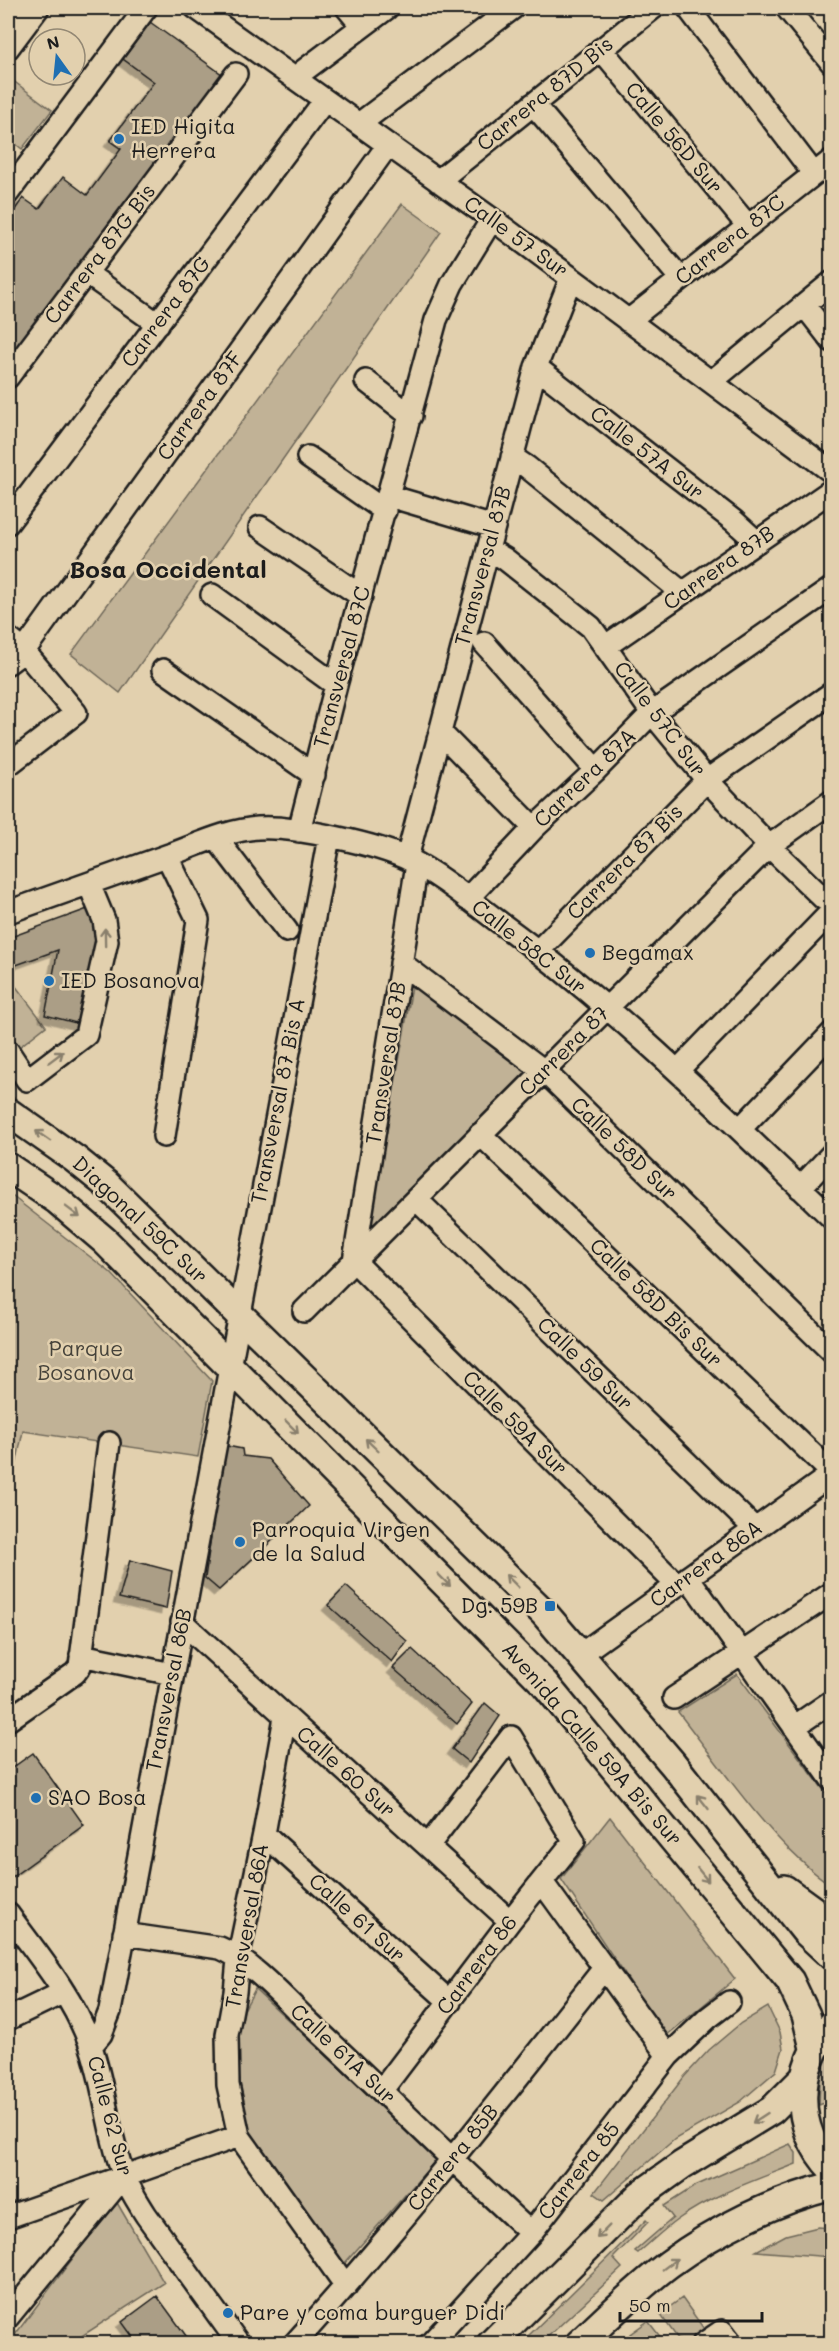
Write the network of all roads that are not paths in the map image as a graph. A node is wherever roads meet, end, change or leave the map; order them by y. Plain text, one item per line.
1 (11, 8) edge
2 (146, 8) edge
3 (196, 8) edge
4 (347, 8) edge
5 (387, 8) edge
6 (513, 8) edge
7 (653, 8) edge
8 (688, 8) edge
9 (787, 8) edge
10 (34, 14) edge
11 (362, 27) junction
12 (8, 48) edge
13 (601, 49) junction
14 (831, 63) edge
15 (236, 74) dead end
16 (294, 78) junction
17 (326, 100) junction
18 (533, 104) junction
19 (359, 124) junction
20 (388, 145) junction
21 (831, 160) edge
22 (814, 174) junction
23 (438, 181) junction
24 (8, 193) edge
25 (492, 219) junction
26 (748, 226) junction
27 (86, 273) junction
28 (571, 278) junction
29 (681, 279) junction
30 (831, 282) edge
31 (804, 305) junction
32 (628, 321) junction
33 (158, 324) junction
34 (831, 341) edge
35 (536, 367) junction
36 (8, 377) edge
37 (366, 381) dead end
38 (711, 382) junction
39 (411, 416) junction
40 (308, 457) dead end
41 (512, 457) junction
42 (831, 472) edge
43 (831, 490) edge
44 (387, 503) junction
45 (8, 523) edge
46 (260, 527) dead end
47 (494, 527) junction
48 (757, 542) junction
49 (488, 549) junction
50 (831, 588) edge
51 (683, 593) junction
52 (212, 595) dead end
53 (361, 596) junction
54 (484, 643) dead end
55 (606, 646) junction
56 (13, 651) edge
57 (163, 670) dead end
58 (336, 686) junction
59 (831, 693) edge
60 (652, 713) junction
61 (441, 732) junction
62 (8, 765) edge
63 (596, 770) junction
64 (314, 775) junction
65 (706, 780) junction
66 (831, 801) edge
67 (534, 828) junction
68 (299, 831) junction
69 (328, 837) junction
70 (216, 838) junction
71 (769, 846) junction
72 (167, 856) junction
73 (412, 861) junction
74 (89, 884) junction
75 (467, 899) junction
76 (828, 905) edge
77 (8, 912) edge
78 (287, 931) dead end
79 (538, 951) junction
80 (401, 963) junction
81 (608, 1008) junction
82 (831, 1033) edge
83 (8, 1051) edge
84 (678, 1070) junction
85 (544, 1071) junction
86 (8, 1112) edge
87 (740, 1130) junction
88 (480, 1134) junction
89 (164, 1136) dead end
90 (831, 1154) edge
91 (8, 1167) edge
92 (800, 1188) junction
93 (416, 1199) junction
94 (831, 1218) edge
95 (354, 1262) junction
96 (304, 1311) dead end
97 (238, 1312) junction
98 (831, 1352) edge
99 (230, 1365) junction
100 (109, 1443) dead end
101 (831, 1474) edge
102 (755, 1529) junction
103 (682, 1581) junction
104 (831, 1593) edge
105 (182, 1622) junction
106 (741, 1653) junction
107 (581, 1654) junction
108 (81, 1655) junction
109 (172, 1674) junction
110 (674, 1698) dead end
111 (831, 1701) edge
112 (285, 1717) junction
113 (8, 1720) edge
114 (794, 1727) junction
115 (831, 1780) edge
116 (264, 1834) junction
117 (428, 1846) junction
118 (752, 1864) junction
119 (542, 1881) junction
120 (8, 1914) edge
121 (510, 1921) junction
122 (831, 1924) edge
123 (124, 1934) junction
124 (831, 1956) edge
125 (238, 1959) junction
126 (606, 1967) junction
127 (64, 1992) junction
128 (729, 2001) dead end
129 (450, 2002) junction
130 (8, 2019) edge
131 (831, 2025) edge
132 (91, 2046) junction
133 (814, 2048) junction
134 (668, 2056) junction
135 (803, 2079) junction
136 (382, 2090) junction
137 (239, 2136) junction
138 (452, 2161) junction
139 (831, 2169) edge
140 (124, 2176) junction
141 (831, 2186) edge
142 (8, 2217) edge
143 (531, 2233) junction
144 (346, 2286) junction
145 (8, 2317) edge
146 (727, 2337) edge
147 (238, 2343) edge
148 (294, 2343) edge
149 (430, 2343) edge
150 (491, 2343) edge
151 (579, 2343) edge
152 (703, 2343) edge

1 - 10 street
2 - 24 street
3 - 16 street, Calle 57 Sur
4 - 11 street
5 - 11 street
6 - 19 street
7 - 13 street, Carrera 87D Bis
8 - 22 street
9 - 14 street
10 - 12 street
11 - 16 street
13 - 18 street, Carrera 87D Bis
13 - 26 street, Calle 56D Sur
15 - 27 street, Carrera 87G Bis
16 - 17 street, Calle 57 Sur
17 - 19 street, Calle 57 Sur
17 - 33 street, Carrera 87G
18 - 23 street, Carrera 87D Bis
18 - 29 street
19 - 20 street, Calle 57 Sur
20 - 23 street, Calle 57 Sur
20 - 56 street, Carrera 87F
21 - 22 street, Carrera 87C
22 - 26 street, Carrera 87C
23 - 25 street, Calle 57 Sur
25 - 28 street, Calle 57 Sur
25 - 39 street, Transversal 87C
26 - 29 street, Carrera 87C
27 - 33 street
27 - 36 street, Carrera 87G Bis
28 - 32 street, Calle 57 Sur
28 - 35 street, Transversal 87B
29 - 32 street, Carrera 87C
30 - 31 street
31 - 34 street
31 - 38 street
32 - 38 street, Calle 57 Sur
33 - 45 street, Carrera 87G
35 - 41 street, Transversal 87B
35 - 48 street, Calle 57A Sur
37 - 39 street
38 - 42 street, Calle 57 Sur
39 - 44 street, Transversal 87C
40 - 44 street
41 - 47 street, Transversal 87B
41 - 51 street
43 - 48 street, Carrera 87B
44 - 47 street
44 - 53 street, Transversal 87C
46 - 53 street
47 - 49 street, Transversal 87B
48 - 51 street, Carrera 87B
49 - 55 street, Calle 57C Sur
49 - 61 street, Transversal 87B
50 - 60 street, Carrera 87A
51 - 55 street, Carrera 87B
52 - 58 street
53 - 58 street, Transversal 87C
54 - 63 street
55 - 60 street, Calle 57C Sur
56 - 62 street
57 - 64 street
58 - 64 street, Transversal 87C
59 - 65 street, Carrera 87 Bis
60 - 63 street, Carrera 87A
60 - 65 street, Calle 57C Sur
61 - 67 street
61 - 73 street, Transversal 87B
63 - 67 street, Carrera 87A
64 - 68 street, Transversal 87C
65 - 71 street, Calle 57C Sur
65 - 79 street, Carrera 87 Bis
66 - 71 street, Carrera 87
67 - 75 street, Carrera 87A
68 - 69 street, Calle 58C Sur
68 - 70 street
69 - 73 street, Calle 58C Sur
69 - 97 street, Transversal 87 Bis A
70 - 72 street
70 - 78 street
71 - 76 street, Calle 57C Sur
71 - 81 street, Carrera 87
72 - 74 street
72 - 89 street
73 - 75 street, Calle 58C Sur
73 - 80 street, Transversal 87B
74 - 77 street
83 -> 74 street
75 - 79 street, Calle 58C Sur
76 - 84 street
79 - 81 street, Calle 58C Sur
80 - 85 street, Calle 58D Sur
80 - 95 street, Transversal 87B
81 - 84 street, Calle 58C Sur
81 - 85 street, Carrera 87
82 - 87 street
84 - 87 street, Calle 58C Sur
85 - 88 street, Carrera 87
85 - 98 street, Calle 58D Sur
97 -> 86 main road, Diagonal 59C Sur
87 - 92 street, Calle 58C Sur
88 - 93 street, Carrera 87
88 - 101 street, Calle 58D Bis Sur
90 - 92 street
91 -> 99 main road, Diagonal 59C Sur
92 - 94 street, Calle 58C Sur
93 - 95 street, Carrera 87
93 - 102 street, Calle 59 Sur
95 - 96 street, Carrera 87
95 - 103 street, Calle 59A Sur
97 - 99 street, Transversal 87 Bis A
107 -> 97 main road
99 - 105 street, Transversal 86B
99 -> 133 main road, Avenida Calle 59A Bis Sur
100 - 108 street
101 - 102 street, Carrera 86A
102 - 103 street, Carrera 86A
103 - 106 street, Calle 59A Sur
103 - 107 street, Carrera 86A
104 - 106 street
105 - 109 street, Transversal 86B
105 - 112 street, Calle 60 Sur
106 - 110 street
106 - 114 street, Calle 59A Sur
118 -> 107 main road
108 - 109 street
108 - 113 street
109 - 123 street, Transversal 86B
111 - 114 street
112 - 116 street, Transversal 86A
112 - 117 street, Calle 60 Sur
114 - 115 street, Calle 59A Sur
116 - 125 street, Transversal 86A
116 - 129 street, Calle 61 Sur
117 - 119 street, Carrera 86
117 - 121 street, Calle 60 Sur
118 - 122 main road
118 - 124 main road
119 - 121 street, Carrera 86
119 - 126 street
120 - 127 street, Calle 62 Sur
121 - 129 street, Carrera 86
123 - 125 street, Calle 61A Sur
123 - 132 street, Transversal 86B
125 - 136 street, Calle 61A Sur
125 - 137 street, Transversal 86A
126 - 134 street
126 - 138 street, Carrera 85B
127 - 130 street
127 - 132 street, Calle 62 Sur
128 - 134 street, Carrera 85
129 - 136 street, Carrera 86
131 - 133 main road
132 - 140 street, Calle 62 Sur
133 - 135 main road
134 - 143 street, Carrera 85
135 - 139 main road
135 -> 150 main road
136 - 138 street, Calle 61A Sur
137 - 140 street
137 - 144 street
138 - 143 street, Calle 61A Sur
138 - 144 street, Carrera 85B
140 - 142 street
140 - 145 street
140 - 147 street, Calle 62 Sur
151 -> 141 main road
143 - 149 street, Carrera 85
144 - 148 street, Carrera 85B
146 - 152 street

